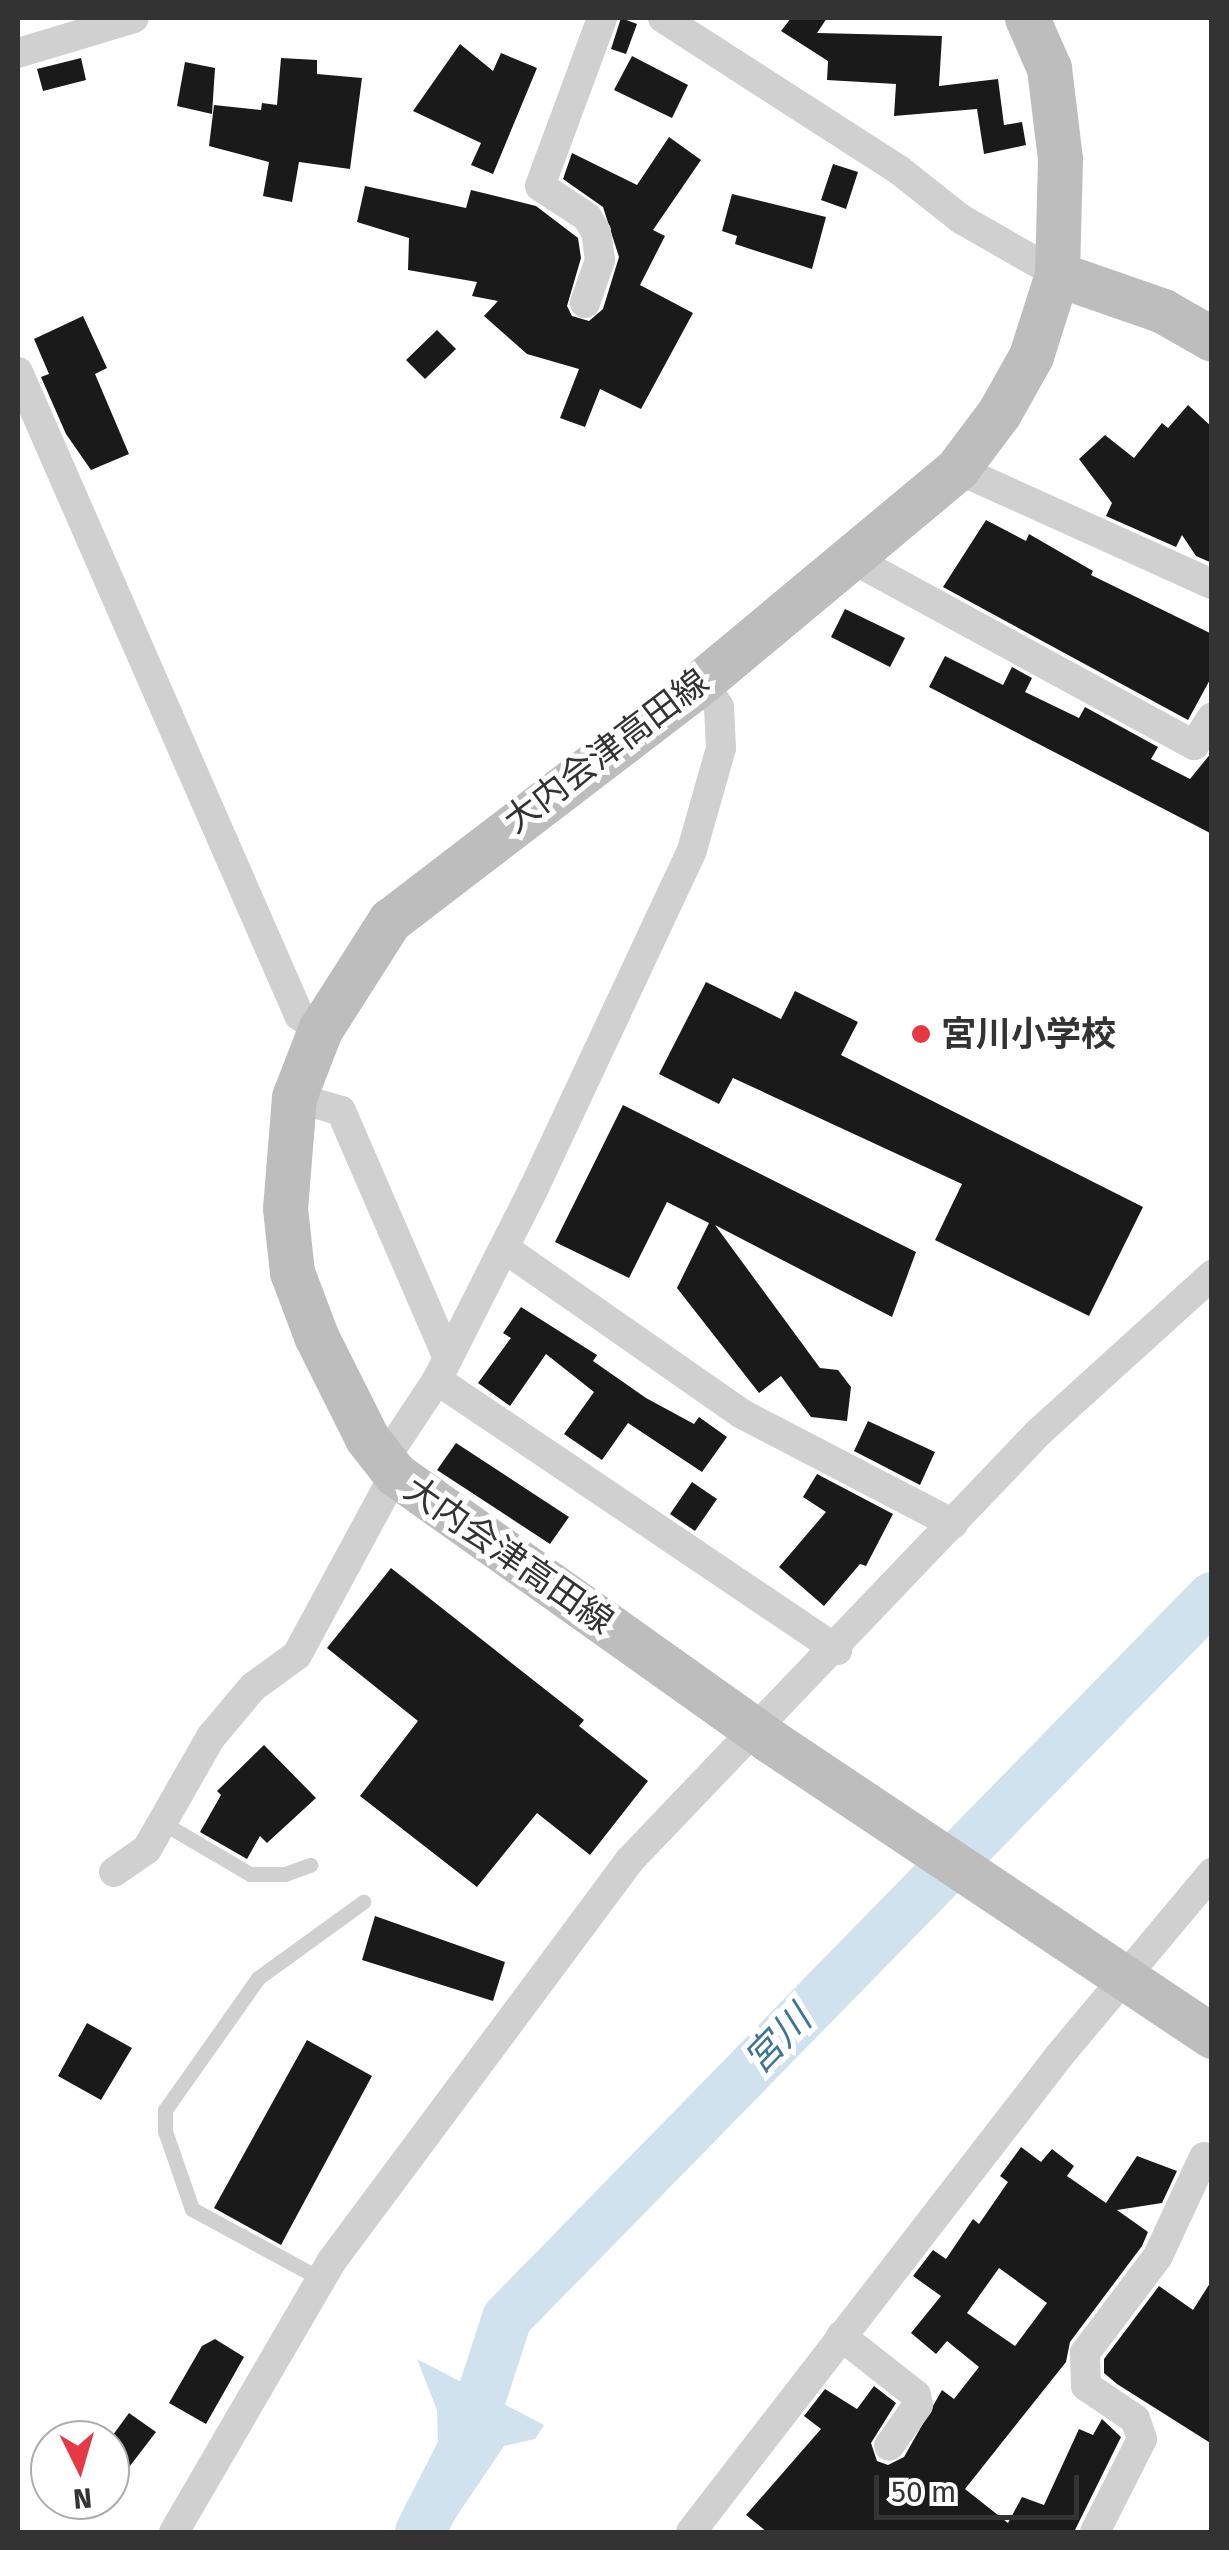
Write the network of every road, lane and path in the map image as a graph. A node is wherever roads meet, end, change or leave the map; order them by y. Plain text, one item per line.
1 (134, 18) edge
2 (602, 18) edge
3 (663, 18) edge
4 (1027, 18) edge
5 (18, 53) edge
6 (1056, 274) junction
7 (585, 303) dead end
8 (1212, 339) edge
9 (18, 372) edge
10 (957, 469) junction
11 (848, 557) junction
12 (1212, 584) edge
13 (703, 680) junction
14 (1212, 717) edge
15 (320, 1030) junction
16 (294, 1097) junction
17 (504, 1248) junction
18 (1212, 1274) edge
19 (442, 1369) junction
20 (390, 1468) junction
21 (954, 1524) junction
22 (836, 1650) junction
23 (763, 1735) junction
24 (163, 1824) junction
25 (310, 1865) dead end
26 (114, 1872) dead end
27 (1212, 1873) edge
28 (363, 1902) dead end
29 (1118, 1971) junction
30 (1212, 2036) edge
31 (1204, 2158) dead end
32 (321, 2279) junction
33 (841, 2336) junction
34 (889, 2446) dead end
35 (174, 2532) edge
36 (691, 2532) edge
37 (1095, 2532) edge

1 - 5 street
2 - 7 street
3 - 6 street
4 - 6 main road, 大内会津高田線
6 - 8 main road
6 - 10 main road, 大内会津高田線
9 - 15 street
10 - 11 main road, 大内会津高田線
10 - 12 street
11 - 13 main road, 大内会津高田線
11 - 14 street
13 - 15 main road, 大内会津高田線
13 - 17 street
15 - 16 main road, 大内会津高田線
16 - 19 street
16 - 20 main road, 大内会津高田線
17 - 19 street
17 - 21 street
18 - 21 street
19 - 20 street
19 - 22 street
20 - 23 main road, 大内会津高田線
20 - 24 street
21 - 22 street
22 - 23 street
23 - 29 main road, 大内会津高田線
23 - 32 street
24 - 25 lane
24 - 26 street
27 - 29 street
28 - 32 lane
29 - 30 main road, 大内会津高田線
29 - 33 street
31 - 37 street
32 - 35 street
33 - 34 street
33 - 36 street

